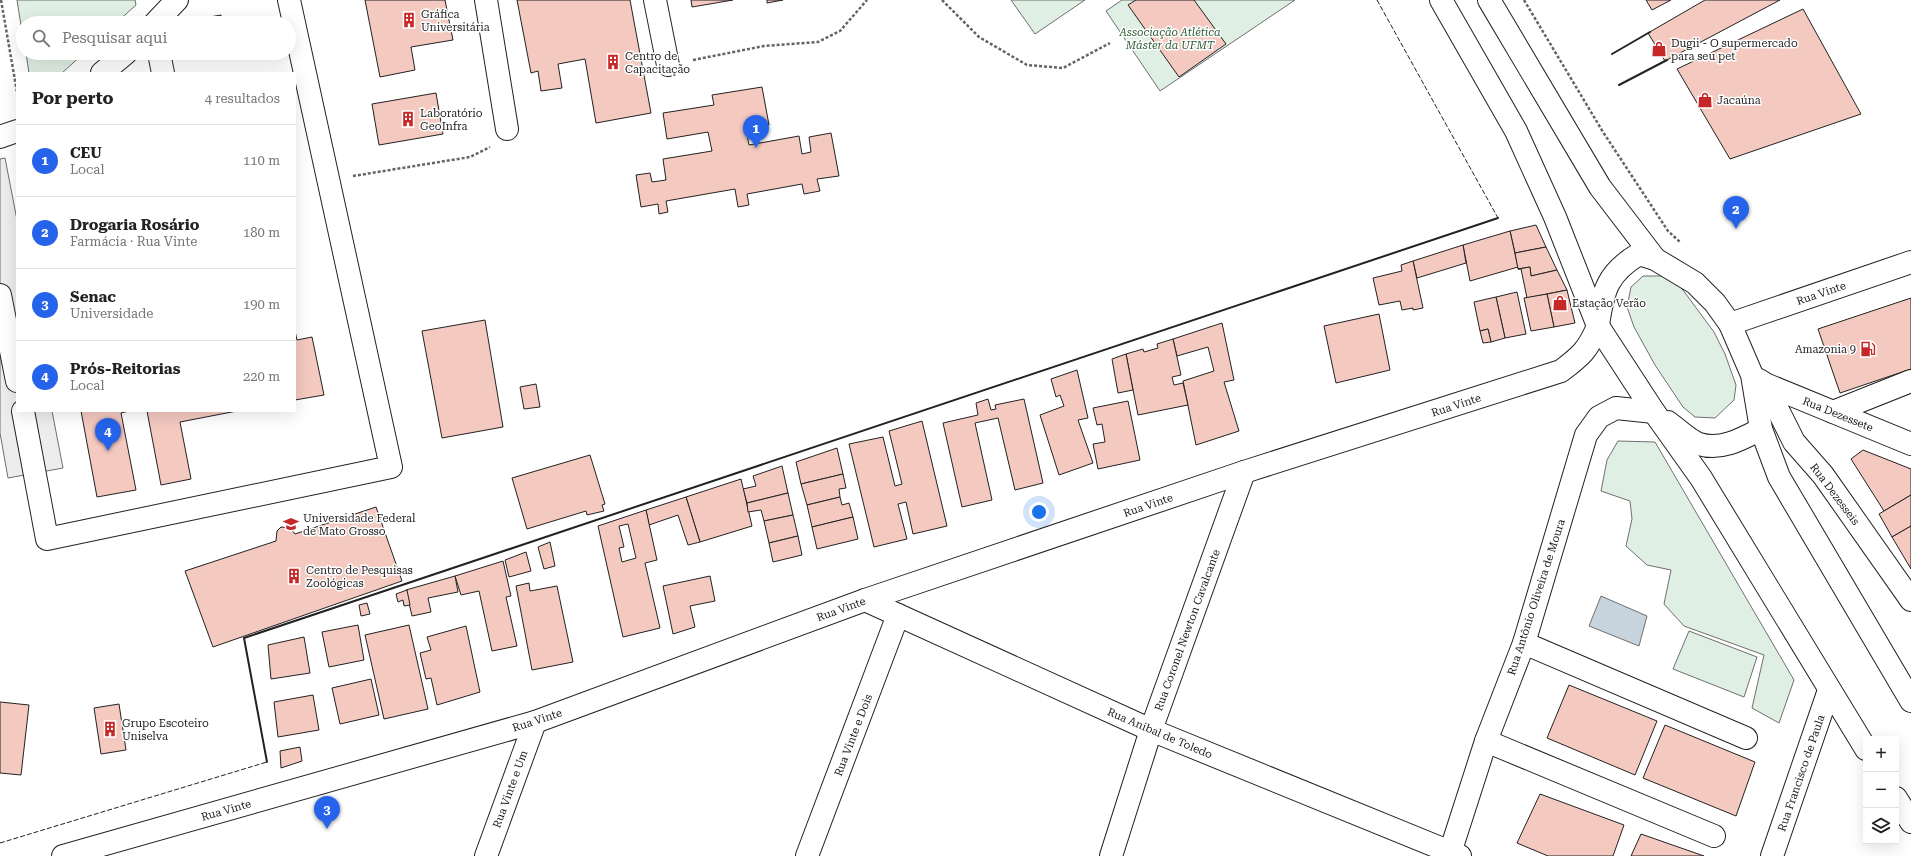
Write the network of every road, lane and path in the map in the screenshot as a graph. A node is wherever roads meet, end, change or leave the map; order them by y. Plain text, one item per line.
1 (1, 0) edge
2 (178, 0) edge
3 (289, 0) edge
4 (486, 0) edge
5 (655, 0) edge
6 (867, 0) edge
7 (942, 0) edge
8 (1441, 0) edge
9 (1489, 0) edge
10 (162, 16) edge
11 (292, 16) edge
12 (296, 32) edge
13 (1110, 43) dead end
14 (118, 60) edge
15 (160, 60) edge
16 (668, 65) joint
17 (105, 72) edge
18 (163, 72) edge
19 (16, 86) edge
20 (507, 129) joint
21 (16, 131) edge
22 (0, 137) edge
23 (328, 180) junction
24 (1655, 259) junction
25 (1911, 264) edge
26 (0, 295) edge
27 (1730, 324) junction
28 (1598, 326) junction
29 (16, 376) edge
30 (1758, 380) junction
31 (1911, 381) edge
32 (23, 412) edge
33 (1654, 412) junction
34 (1833, 412) junction
35 (1761, 428) junction
36 (1911, 444) edge
37 (1244, 472) junction
38 (865, 600) junction
39 (1911, 600) edge
40 (898, 615) junction
41 (1524, 643) junction
42 (1829, 690) junction
43 (1911, 701) edge
44 (535, 722) junction
45 (1151, 730) junction
46 (1746, 738) dead end
47 (1486, 741) junction
48 (1863, 744) edge
49 (1899, 803) edge
50 (1911, 822) edge
51 (1714, 836) dead end
52 (1453, 855) edge
53 (63, 856) edge
54 (486, 856) edge
55 (807, 856) edge
56 (1110, 856) edge
57 (1772, 856) edge

1 - 19 path
2 - 10 street
3 - 11 street
4 - 20 street
5 - 16 street
6 - 16 path
7 - 13 path
8 - 28 street
9 - 24 street
12 - 23 street
14 - 17 street
15 - 18 street
20 - 23 path
21 - 22 street
23 - 32 street
24 - 27 street
24 - 28 street, Rua Vinte
25 - 27 street, Rua Vinte
26 - 29 street
27 - 30 street
28 - 33 street
28 - 37 street, Rua Vinte
30 - 34 street, Rua Dezessete
30 - 35 street
30 - 39 street, Rua Dezesseis
31 - 34 street
33 - 35 street
33 - 41 street, Rua Antônio Oliveira de Moura
33 - 42 street
34 - 36 street, Rua Dezessete
35 - 43 street
37 - 38 street, Rua Vinte
37 - 45 street, Rua Coronel Newton Cavalcante
38 - 40 street, Rua Anibal de Toledo
38 - 44 street, Rua Vinte
40 - 45 street, Rua Anibal de Toledo
40 - 55 street, Rua Vinte e Dois
41 - 46 street
41 - 47 street, Rua Antônio Oliveira de Moura
42 - 48 street
42 - 57 street, Rua Francisco de Paula
44 - 53 street, Rua Vinte
44 - 54 street, Rua Vinte e Um
45 - 52 street, Rua Anibal de Toledo
45 - 56 street, Rua Coronel Newton Cavalcante
47 - 51 street
47 - 52 street, Rua Antônio Oliveira de Moura
49 - 50 street

